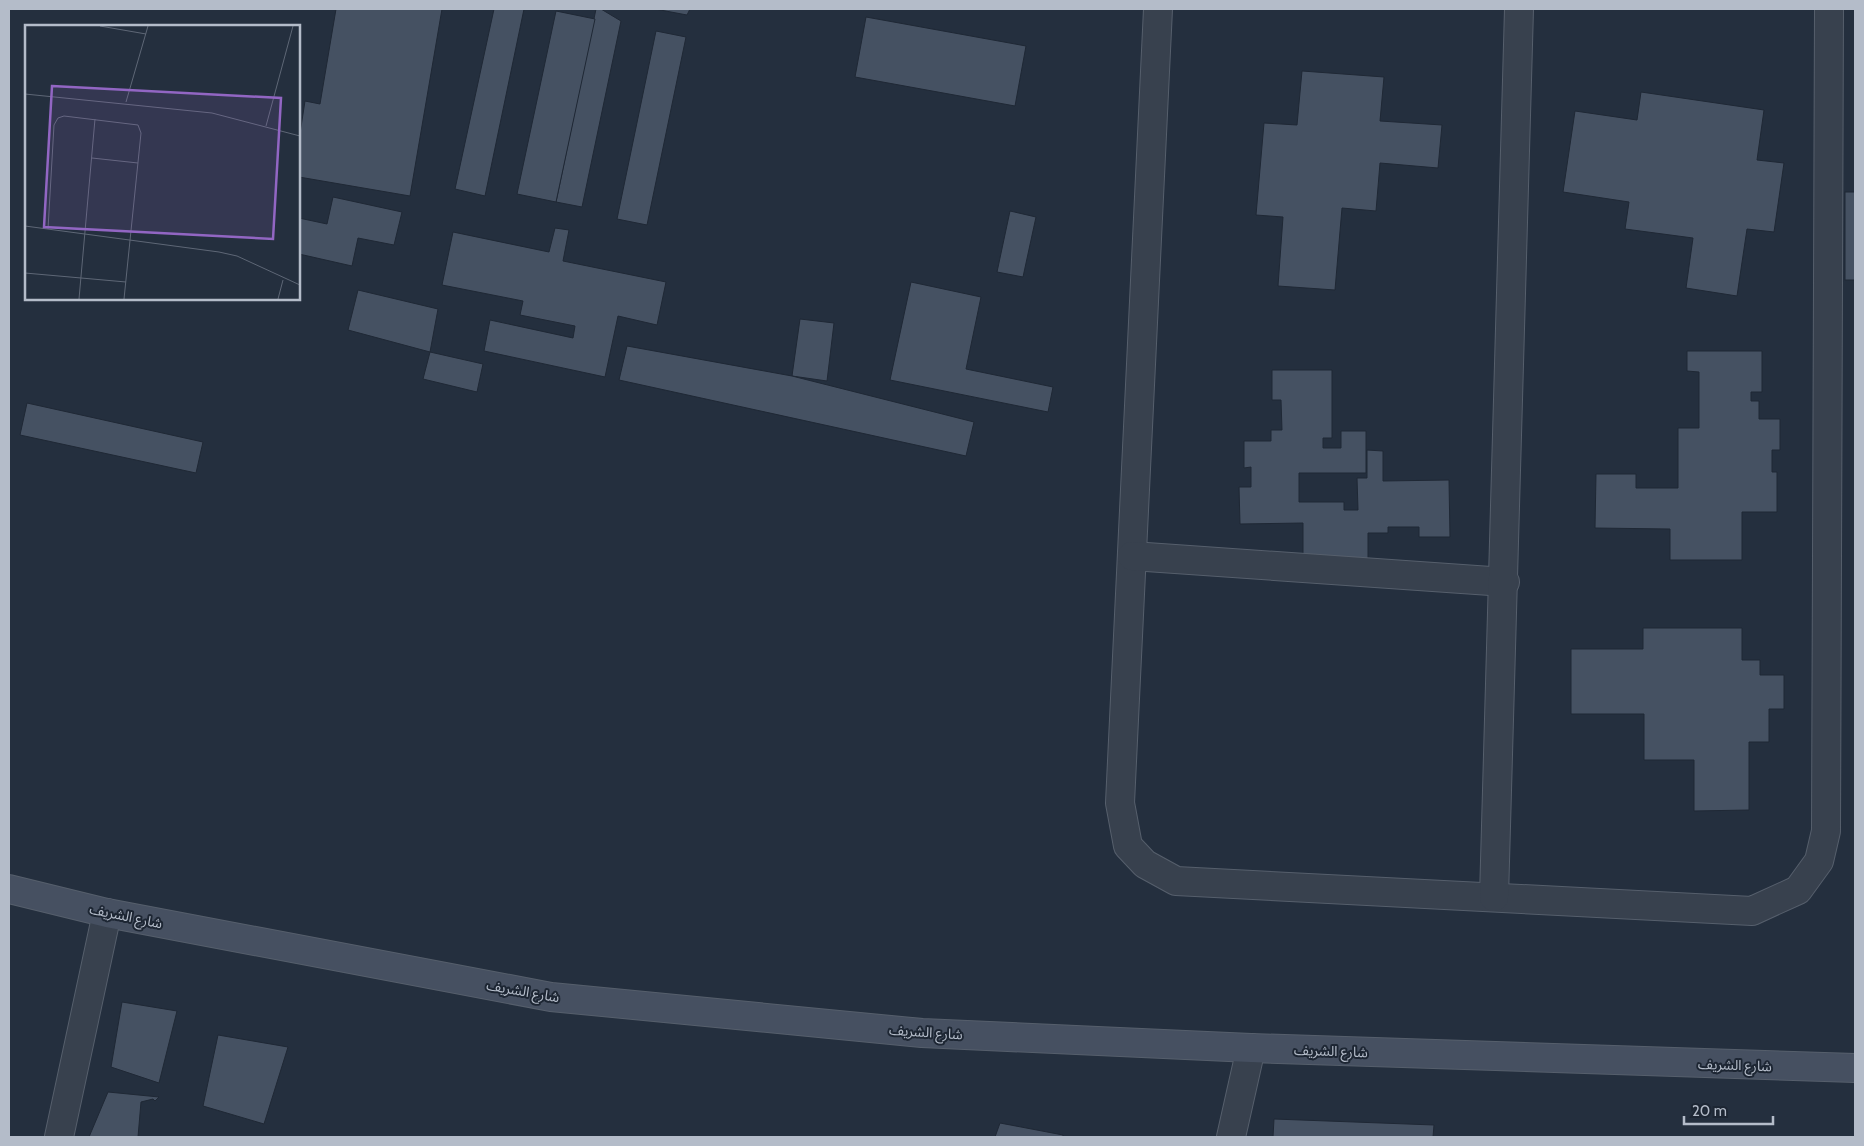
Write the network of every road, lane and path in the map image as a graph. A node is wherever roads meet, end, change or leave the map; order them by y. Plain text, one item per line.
1 (1158, 9) edge
2 (1519, 9) edge
3 (1829, 9) edge
4 (1132, 556) junction
5 (1504, 582) junction
6 (9, 889) edge
7 (1494, 898) junction
8 (107, 913) junction
9 (1251, 1048) junction
10 (1855, 1068) edge
11 (59, 1137) edge
12 (1231, 1137) edge

1 - 4 street
2 - 5 street
3 - 7 street
4 - 5 street
4 - 7 street
5 - 7 street
6 - 8 main road, شارع الشريف
8 - 9 main road, شارع الشريف
8 - 11 street
9 - 10 main road, شارع الشريف
9 - 12 street

